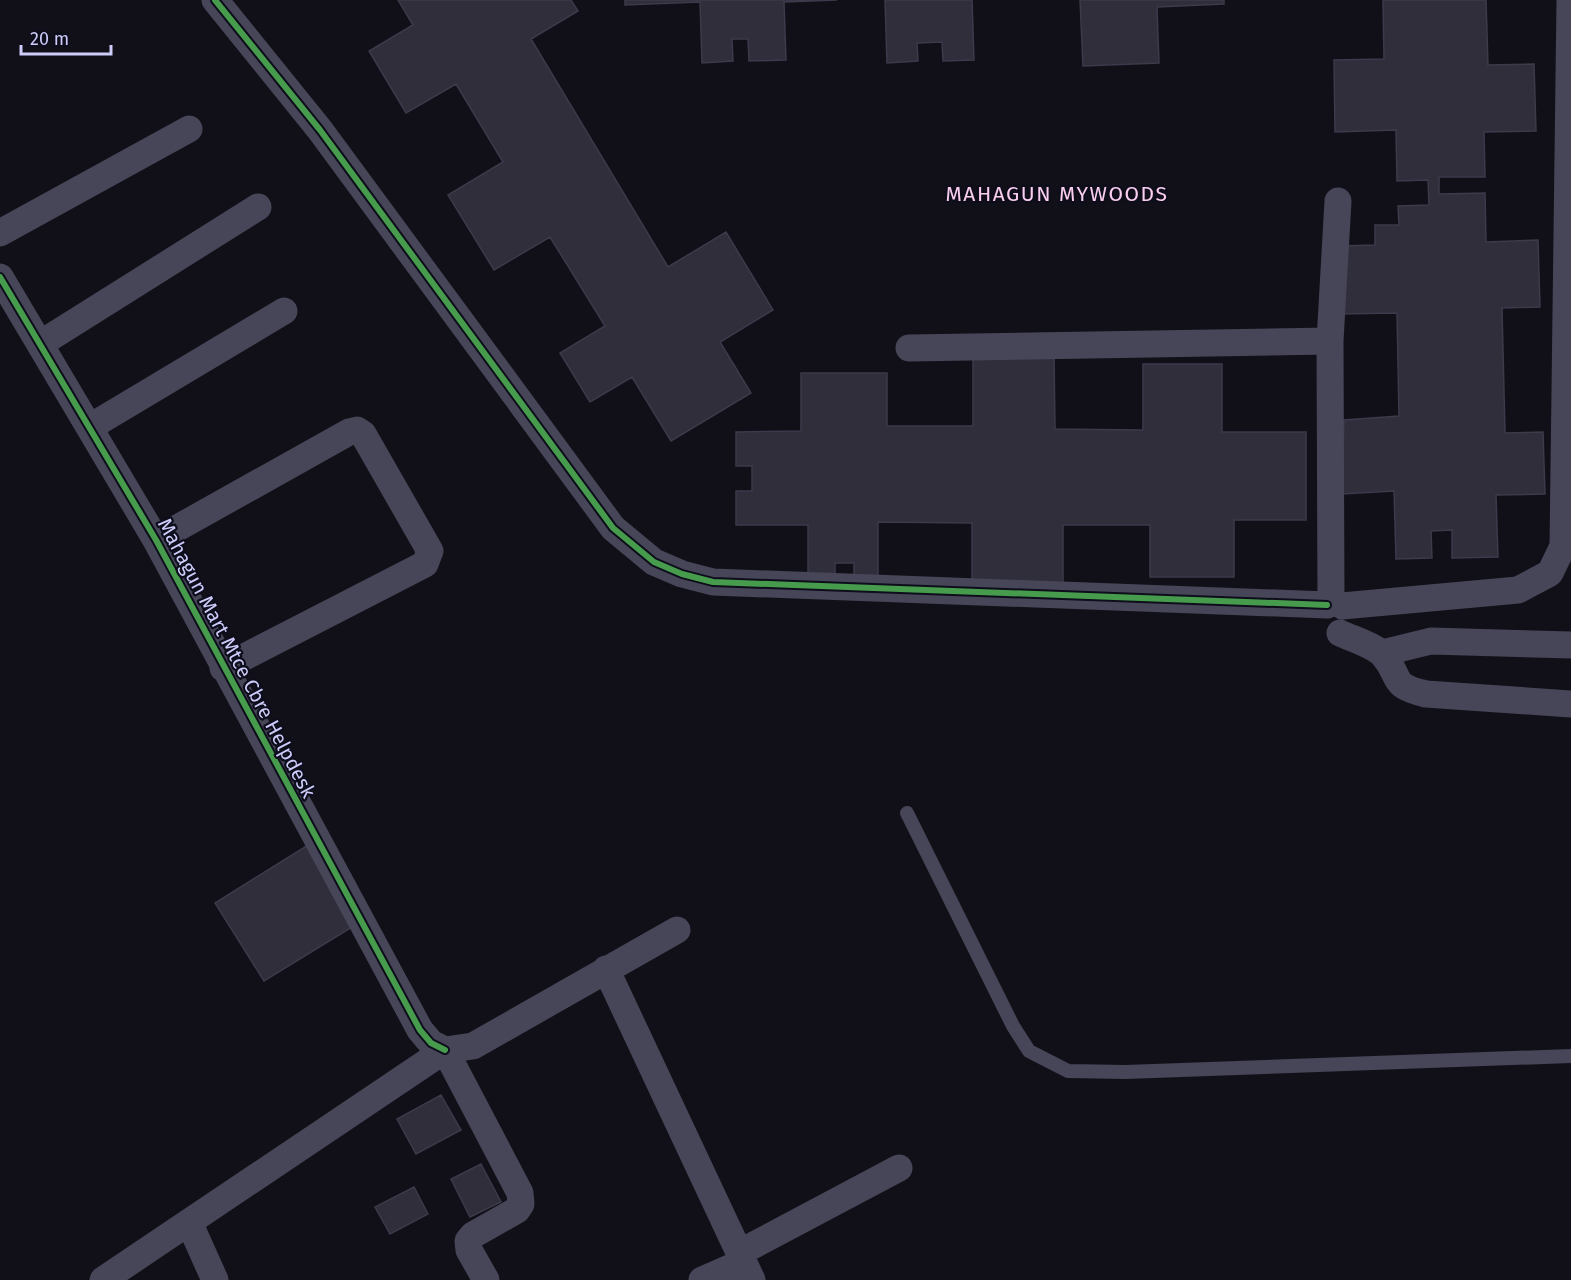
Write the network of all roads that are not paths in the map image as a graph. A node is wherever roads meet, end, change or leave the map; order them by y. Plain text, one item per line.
1 (1570, 0) edge
2 (220, 1) edge
3 (189, 129) dead end
4 (1338, 201) dead end
5 (258, 207) dead end
6 (0, 233) edge
7 (4, 293) edge
8 (284, 311) dead end
9 (1330, 341) junction
10 (40, 345) junction
11 (909, 348) dead end
12 (90, 427) junction
13 (156, 540) junction
14 (1333, 605) junction
15 (1571, 645) edge
16 (1382, 653) junction
17 (223, 668) junction
18 (1571, 704) edge
19 (908, 813) dead end
20 (677, 930) dead end
21 (606, 969) junction
22 (445, 1050) junction
23 (1571, 1056) edge
24 (899, 1168) dead end
25 (189, 1222) junction
26 (745, 1265) edge
27 (104, 1280) edge
28 (215, 1280) edge
29 (486, 1280) edge
30 (702, 1280) edge

1 - 14 street
2 - 14 street
3 - 6 street
4 - 9 street
5 - 10 street
7 - 10 street, Mahagun Mart Mtce Cbre Helpdesk
8 - 12 street
9 - 11 street
9 - 14 street
10 - 12 street, Mahagun Mart Mtce Cbre Helpdesk
12 - 13 street, Mahagun Mart Mtce Cbre Helpdesk
13 - 17 street, Mahagun Mart Mtce Cbre Helpdesk
13 - 17 street
14 - 16 street
15 - 16 street
16 - 18 street
17 - 22 street, Mahagun Mart Mtce Cbre Helpdesk
19 - 23 lane
20 - 21 street
21 - 22 street
21 - 26 street
22 - 25 street
22 - 29 street
24 - 26 street
25 - 27 street
25 - 28 street
26 - 30 street

